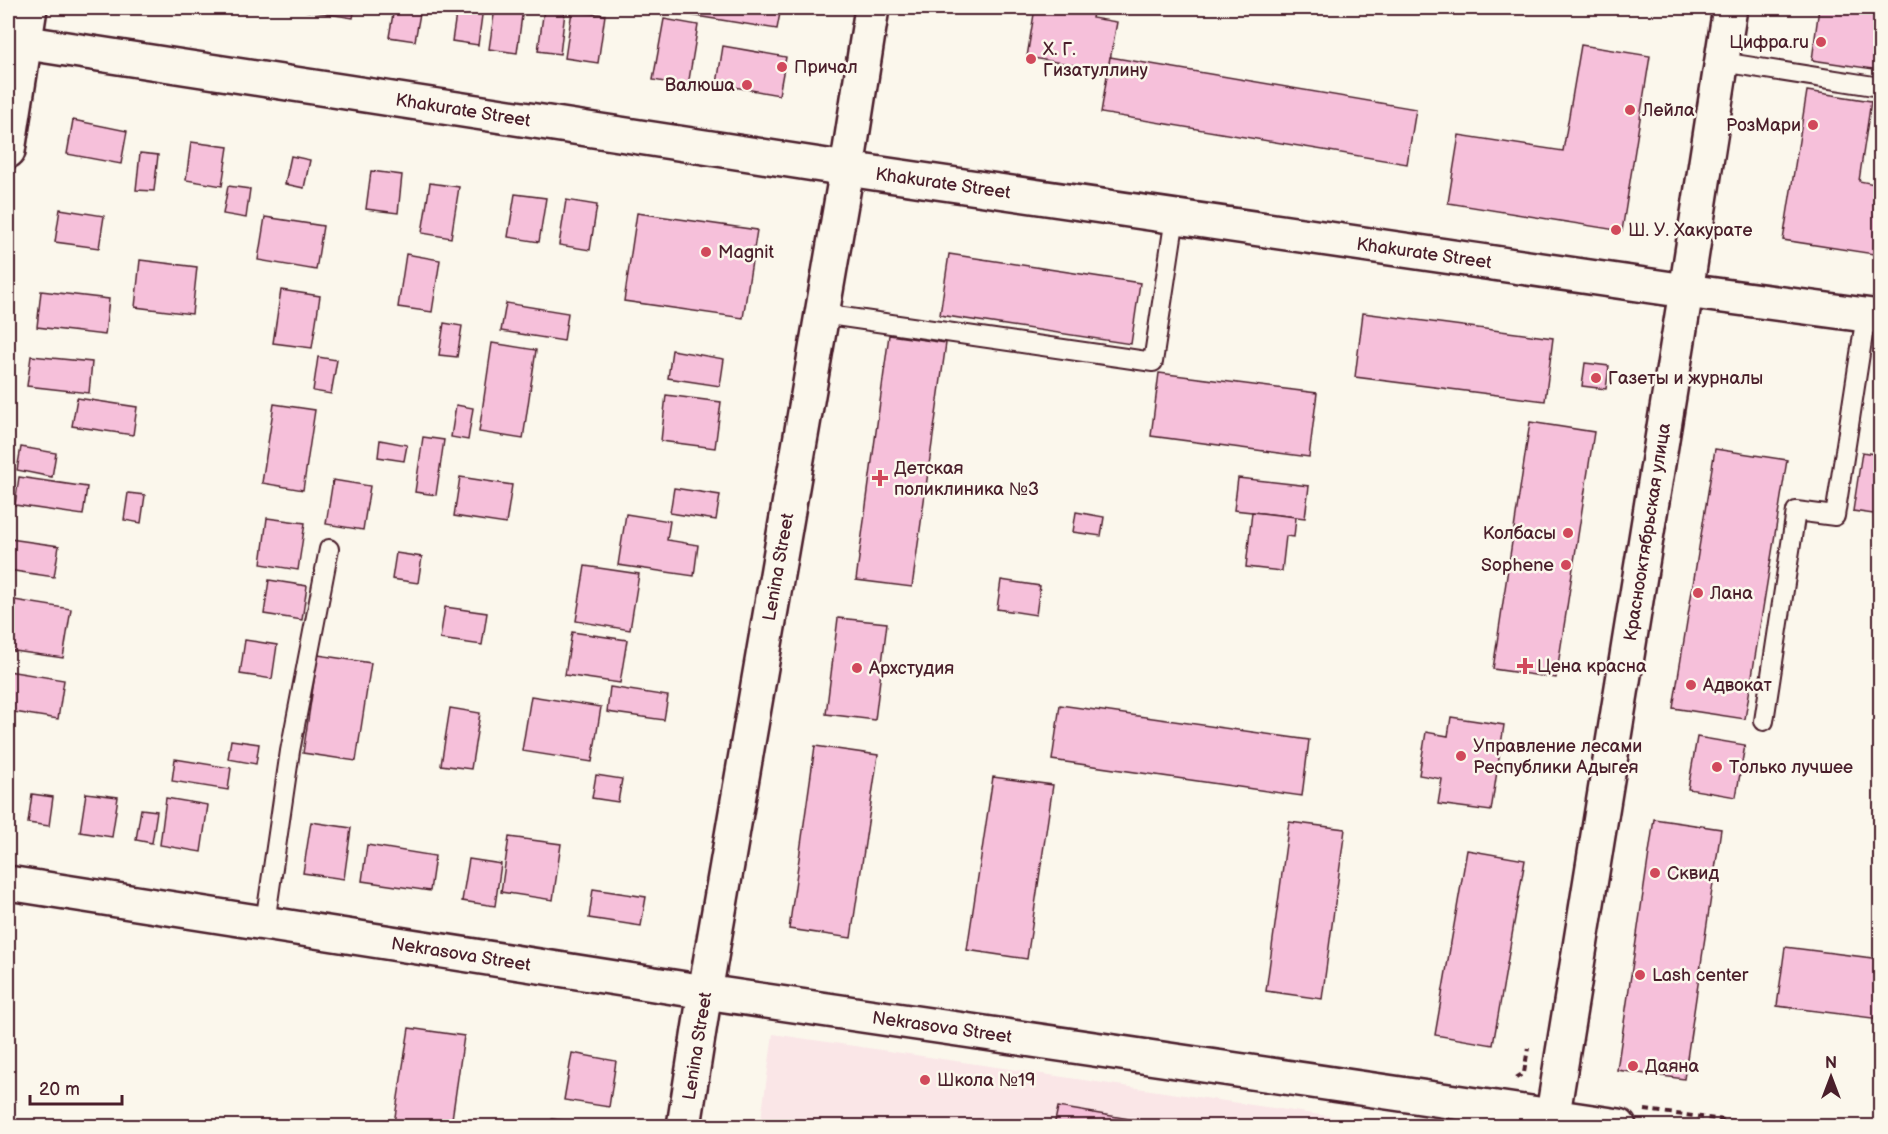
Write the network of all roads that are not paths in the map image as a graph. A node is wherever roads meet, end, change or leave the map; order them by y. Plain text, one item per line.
1 (30, 8) edge
2 (872, 8) edge
3 (1730, 8) edge
4 (16, 42) edge
5 (1722, 62) junction
6 (1881, 87) edge
7 (8, 151) edge
8 (847, 169) junction
9 (1175, 217) junction
10 (1686, 291) junction
11 (822, 314) junction
12 (1873, 316) edge
13 (329, 549) dead end
14 (1764, 721) dead end
15 (8, 883) edge
16 (265, 923) junction
17 (705, 992) junction
18 (1552, 1122) edge
19 (684, 1126) edge
20 (1619, 1126) edge

1 - 4 street
2 - 8 street, Lenina Street
3 - 5 street, Краснооктябрьская улица
4 - 7 street
4 - 8 street, Khakurate Street
5 - 6 lane
5 - 10 street, Краснооктябрьская улица
8 - 9 street, Khakurate Street
8 - 11 street, Lenina Street
9 - 10 street, Khakurate Street
9 - 11 lane
10 - 12 street, Khakurate Street
10 - 18 street, Краснооктябрьская улица
11 - 17 street, Lenina Street
12 - 14 lane
13 - 16 lane
15 - 16 street, Nekrasova Street
16 - 17 street, Nekrasova Street
17 - 18 street, Nekrasova Street
17 - 19 street, Lenina Street
18 - 20 street, Nekrasova Street

